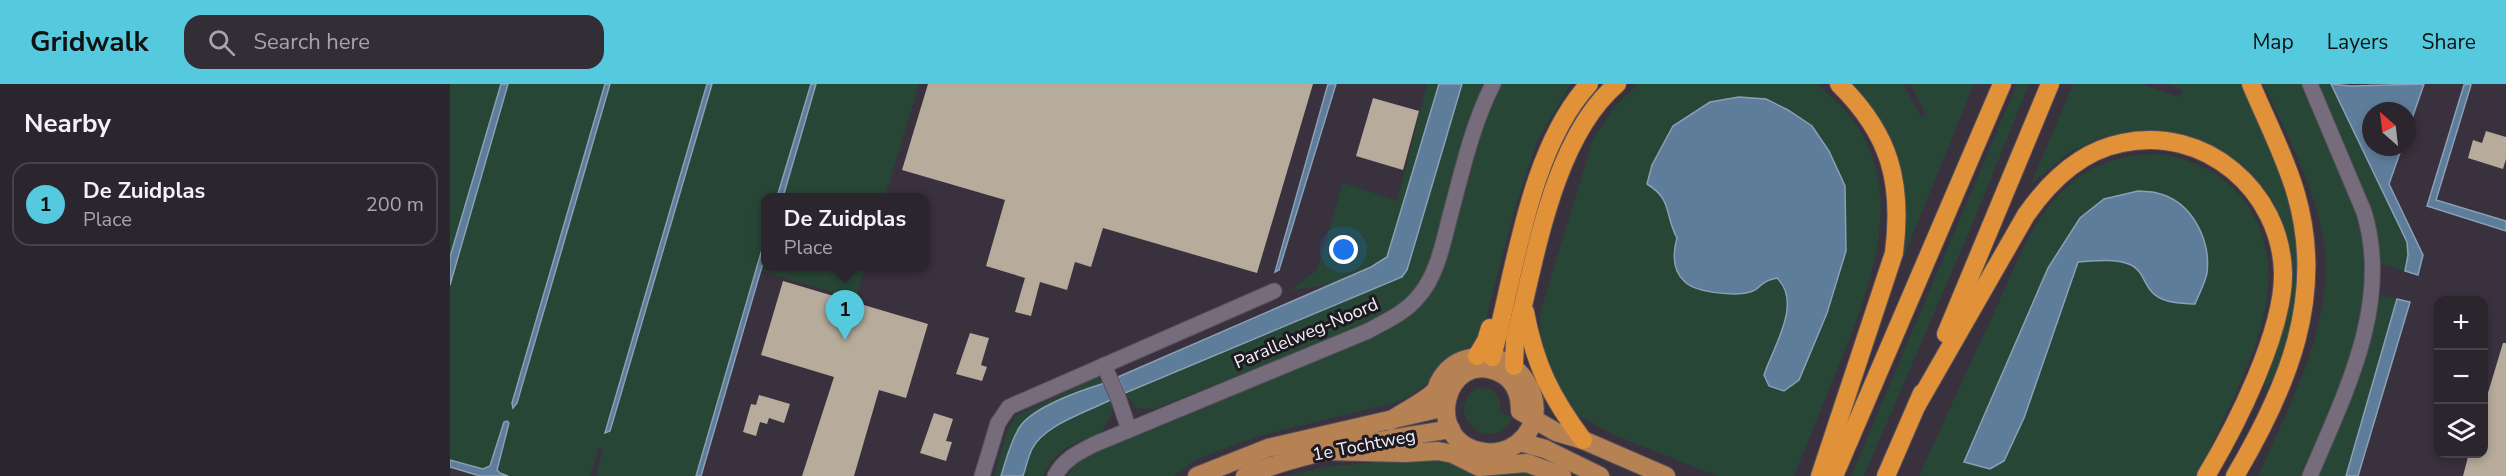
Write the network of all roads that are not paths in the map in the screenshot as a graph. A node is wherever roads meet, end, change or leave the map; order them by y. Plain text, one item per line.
1 (1493, 84) edge
2 (1589, 84) edge
3 (1617, 84) edge
4 (1839, 84) edge
5 (2002, 84) edge
6 (2050, 84) edge
7 (2251, 84) edge
8 (2310, 84) edge
9 (1274, 291) dead end
10 (1515, 303) junction
11 (1485, 361) junction
12 (1514, 366) junction
13 (1107, 371) junction
14 (1440, 397) junction
15 (1917, 405) junction
16 (1529, 413) junction
17 (2265, 421) junction
18 (1450, 429) junction
19 (1129, 430) junction
20 (1583, 440) junction
21 (1520, 442) junction
22 (1327, 451) junction
23 (982, 476) edge
24 (1055, 476) edge
25 (1197, 476) edge
26 (1245, 476) edge
27 (1562, 476) edge
28 (1600, 476) edge
29 (1666, 476) edge
30 (1820, 476) edge
31 (1834, 476) edge
32 (1886, 476) edge
33 (2206, 476) edge
34 (2235, 476) edge
35 (2245, 476) edge
36 (2310, 476) edge

1 - 19 street, Parallelweg-Noord
2 - 10 highway
3 - 10 highway
4 - 30 highway
5 - 31 highway
6 - 15 highway
7 - 17 highway
8 - 36 street
9 - 13 street
10 - 11 highway
10 - 12 highway
10 - 20 highway
11 - 12 main road
11 - 14 main road
11 - 16 main road
12 - 16 main road
13 - 19 street
13 - 23 street
14 - 18 main road
14 - 25 main road, 1e Tochtweg
15 - 32 highway
15 - 33 highway
16 - 20 main road
16 - 21 main road
17 - 34 highway
17 - 35 highway
18 - 21 main road
18 - 22 main road, 1e Tochtweg
19 - 24 street, Parallelweg-Noord
20 - 29 main road
21 - 28 main road
22 - 26 main road, 1e Tochtweg
22 - 27 main road

